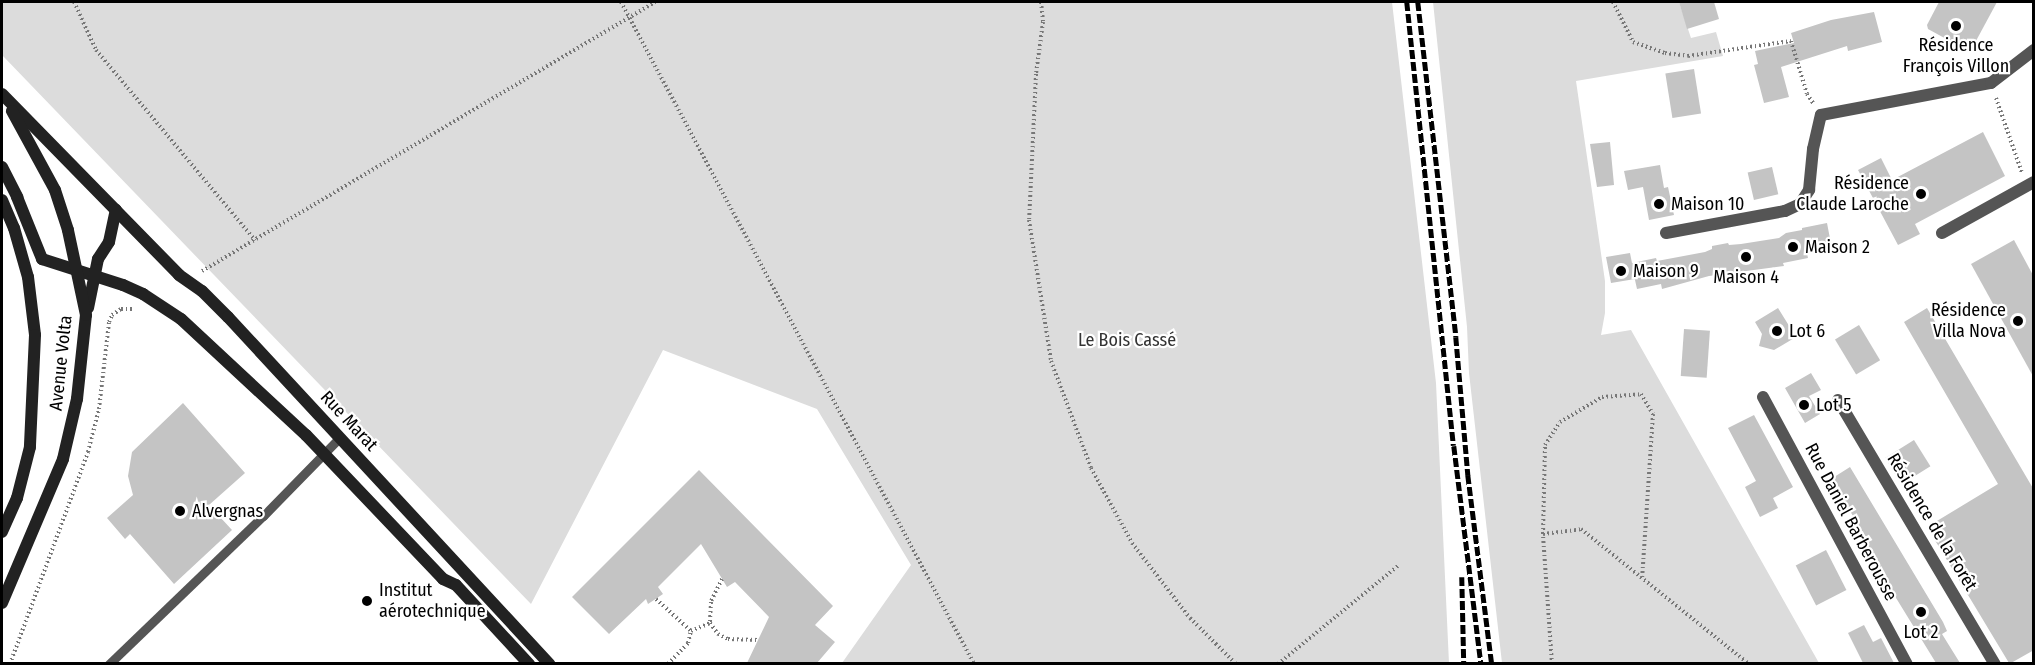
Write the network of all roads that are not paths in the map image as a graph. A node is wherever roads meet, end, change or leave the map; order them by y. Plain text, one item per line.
1 (2034, 50) edge
2 (2, 94) edge
3 (2, 166) edge
4 (2030, 184) edge
5 (2, 200) edge
6 (116, 210) junction
7 (2, 214) edge
8 (14, 228) junction
9 (1666, 232) dead end
10 (1942, 233) dead end
11 (78, 271) junction
12 (93, 277) junction
13 (86, 315) junction
14 (1763, 397) dead end
15 (1838, 400) dead end
16 (340, 436) junction
17 (323, 453) junction
18 (2, 532) edge
19 (2, 603) edge
20 (109, 663) edge
21 (529, 663) edge
22 (549, 663) edge
23 (1907, 663) edge
24 (1995, 663) edge

1 - 9 street
2 - 6 main road, Rue Marat
2 - 11 main road, Avenue Volta
3 - 11 main road
4 - 10 street
5 - 8 main road, Avenue Volta
6 - 12 main road
6 - 16 main road, Rue Marat
7 - 8 lane
8 - 18 main road, Avenue Volta
11 - 12 main road
11 - 13 main road, Avenue Volta
12 - 13 main road
12 - 17 main road
13 - 19 main road, Avenue Volta
14 - 23 street, Rue Daniel Barberousse
15 - 24 street, Résidence de la Forêt
16 - 17 lane
16 - 22 main road, Rue Marat
17 - 20 lane
17 - 21 main road

